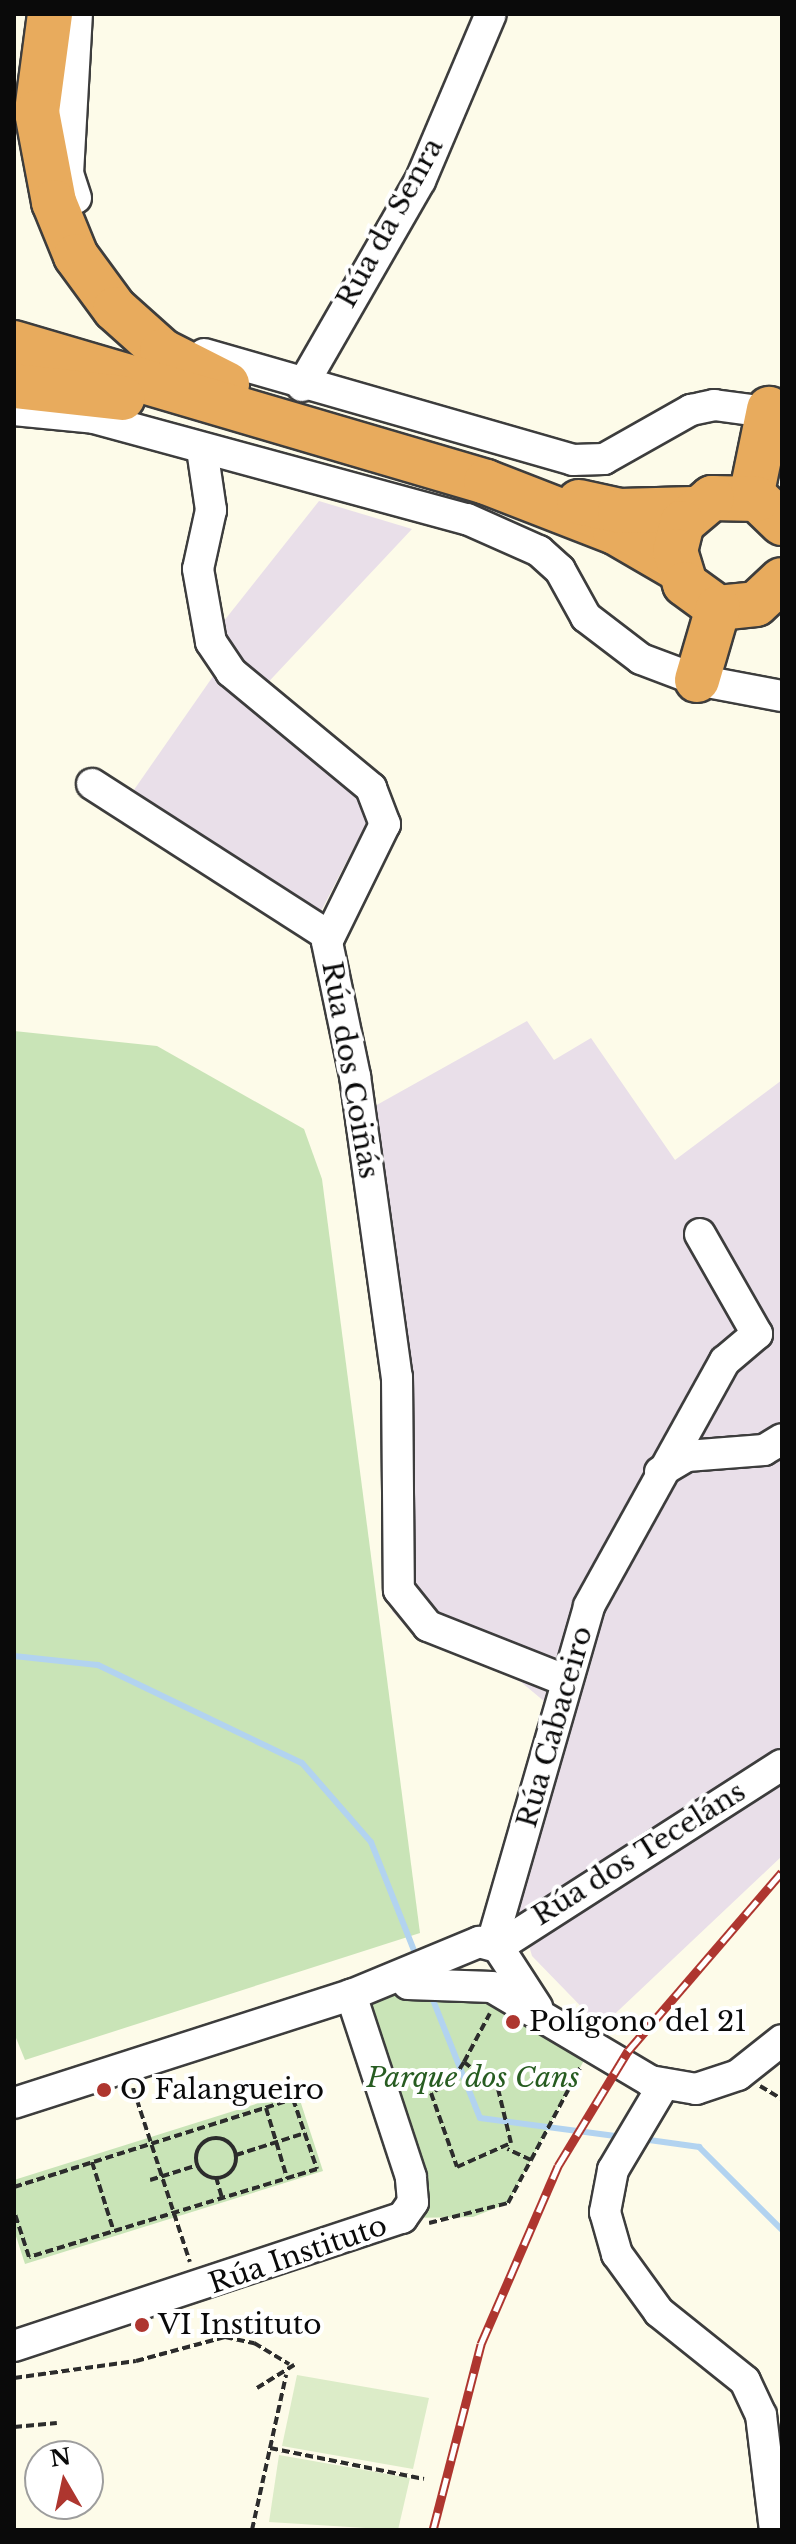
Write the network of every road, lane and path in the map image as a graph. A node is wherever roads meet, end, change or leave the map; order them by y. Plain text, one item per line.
1 (32, 14) edge
2 (50, 14) edge
3 (77, 14) edge
4 (491, 14) edge
5 (14, 75) edge
6 (14, 343) edge
7 (14, 386) edge
8 (302, 386) junction
9 (14, 410) edge
10 (776, 412) edge
11 (202, 449) junction
12 (437, 467) junction
13 (486, 482) junction
14 (693, 509) junction
15 (766, 510) edge
16 (677, 568) junction
17 (778, 590) edge
18 (718, 608) junction
19 (697, 680) junction
20 (782, 696) edge
21 (92, 784) dead end
22 (329, 936) junction
23 (700, 1234) dead end
24 (782, 1439) edge
25 (657, 1474) junction
26 (562, 1679) junction
27 (782, 1765) edge
28 (487, 1970) junction
29 (351, 1995) junction
30 (782, 2040) edge
31 (590, 2049) junction
32 (464, 2062) junction
33 (126, 2067) junction
34 (664, 2084) junction
35 (14, 2103) edge
36 (266, 2108) junction
37 (305, 2133) junction
38 (276, 2142) junction
39 (151, 2144) junction
40 (507, 2149) junction
41 (236, 2155) junction
42 (531, 2160) junction
43 (92, 2162) junction
44 (198, 2165) junction
45 (162, 2176) junction
46 (216, 2177) junction
47 (287, 2178) junction
48 (150, 2180) dead end
49 (14, 2187) edge
50 (222, 2199) junction
51 (14, 2211) edge
52 (174, 2214) junction
53 (424, 2222) dead end
54 (114, 2232) junction
55 (199, 2289) junction
56 (14, 2346) edge
57 (286, 2375) junction
58 (14, 2378) edge
59 (257, 2388) dead end
60 (57, 2423) dead end
61 (14, 2427) edge
62 (270, 2448) junction
63 (424, 2479) dead end
64 (252, 2530) edge
65 (775, 2530) edge

1 - 5 highway
2 - 12 highway
3 - 8 street
4 - 8 street, Rúa da Senra
6 - 12 highway
7 - 12 highway
8 - 10 street
9 - 11 street
10 - 15 highway
11 - 19 street
11 - 22 street, Rúa dos Coiñás
12 - 13 highway
13 - 14 highway
13 - 16 highway
14 - 15 highway
14 - 16 highway
16 - 18 highway
17 - 18 highway
18 - 19 highway
19 - 20 street
21 - 22 street
22 - 26 street, Rúa dos Coiñás
23 - 25 street, Rúa Cabaceiro
24 - 25 street
25 - 26 street, Rúa Cabaceiro
26 - 28 street, Rúa Cabaceiro
27 - 28 street, Rúa dos Teceláns
28 - 29 street, Rúa dos Teceláns
28 - 31 street
28 - 32 path
29 - 33 street, Rúa dos Teceláns
29 - 55 street, Rúa Instituto
30 - 34 street
31 - 34 street
31 - 42 path
32 - 40 path
32 - 40 path
33 - 35 street, Rúa dos Teceláns
33 - 39 path
34 - 65 street
36 - 37 path
36 - 38 path
36 - 39 path
37 - 38 path
37 - 47 path
38 - 41 path
38 - 47 path
39 - 43 path
39 - 45 path
40 - 42 path
41 - 44 path
41 - 46 path
42 - 53 path
43 - 49 path
43 - 54 path
44 - 45 path
44 - 46 path
45 - 48 path
45 - 52 path
46 - 50 path
47 - 50 path
50 - 52 path
51 - 54 path
52 - 54 path
52 - 55 path
55 - 56 street, Rúa Instituto
57 - 58 path
57 - 59 path
57 - 62 path
60 - 61 path
62 - 63 path
62 - 64 path

